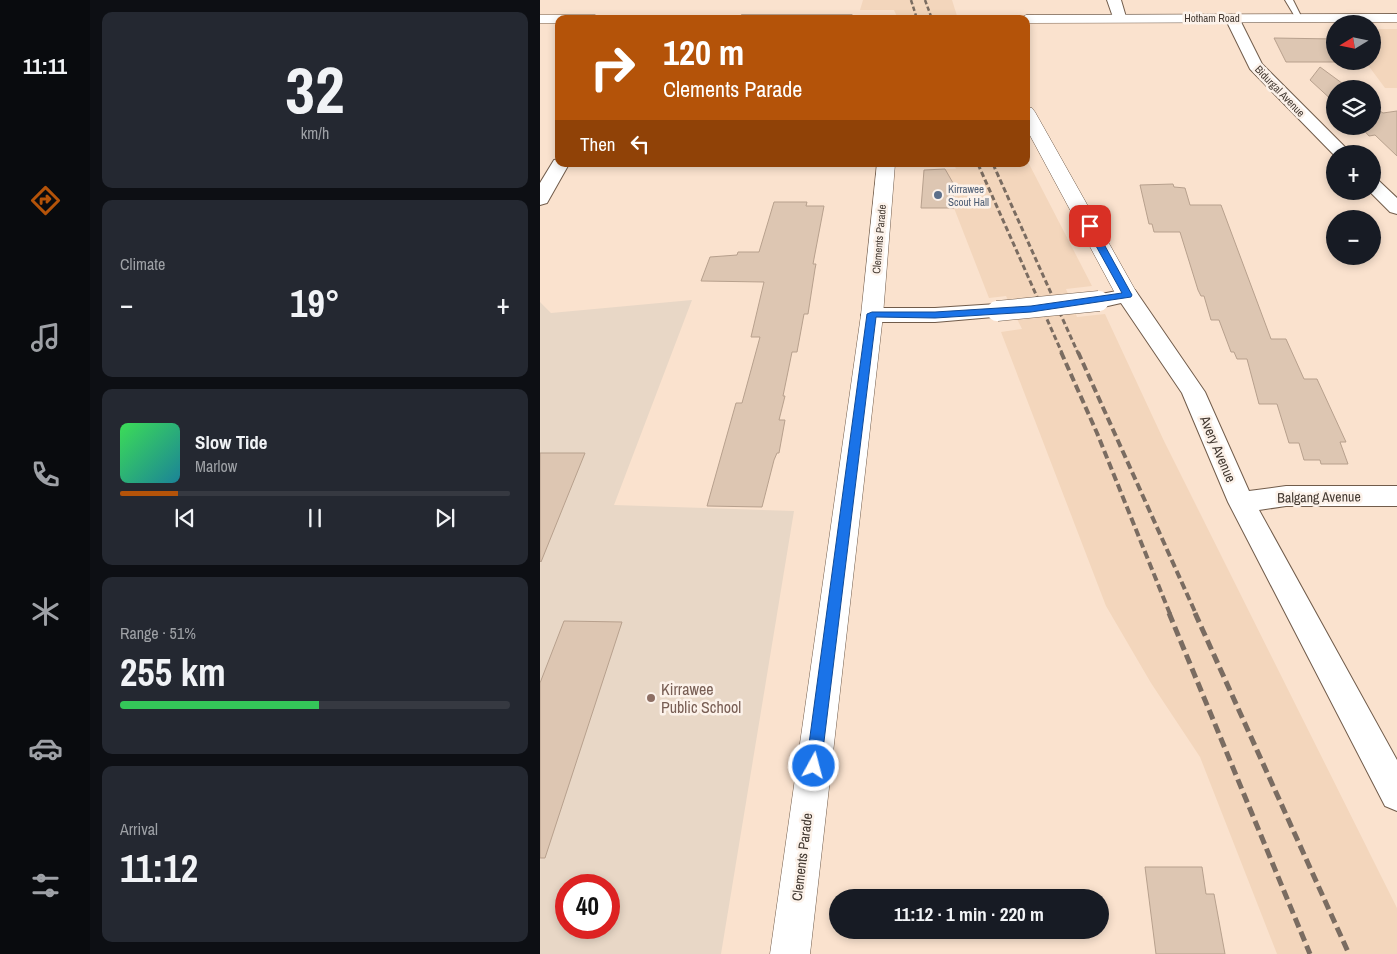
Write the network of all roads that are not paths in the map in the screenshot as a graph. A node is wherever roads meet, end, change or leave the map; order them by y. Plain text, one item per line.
1 (1114, 0) edge
2 (1289, 0) edge
3 (1119, 17) junction
4 (1232, 18) junction
5 (1300, 18) junction
6 (1397, 18) edge
7 (540, 19) edge
8 (555, 19) edge
9 (1030, 19) edge
10 (1030, 119) edge
11 (1333, 145) edge
12 (558, 167) edge
13 (886, 167) edge
14 (1381, 193) edge
15 (540, 199) edge
16 (1397, 208) edge
17 (1127, 295) junction
18 (1099, 301) joint
19 (998, 311) joint
20 (872, 314) junction
21 (1397, 496) edge
22 (1242, 502) junction
23 (1397, 794) edge
24 (790, 954) edge

1 - 3 street
2 - 5 lane
3 - 4 street, Hotham Road
3 - 9 street, Hotham Road
4 - 5 street, Hotham Road
4 - 11 street, Bidurgal Avenue
5 - 6 street, Hotham Road
7 - 8 street
10 - 17 street, Avery Avenue
12 - 15 street
13 - 20 street, Clements Parade
14 - 16 street
17 - 18 street
17 - 22 street, Avery Avenue
18 - 19 street, bridge
19 - 20 street
20 - 24 street, Clements Parade
21 - 22 street, Balgang Avenue
22 - 23 street, Avery Avenue

